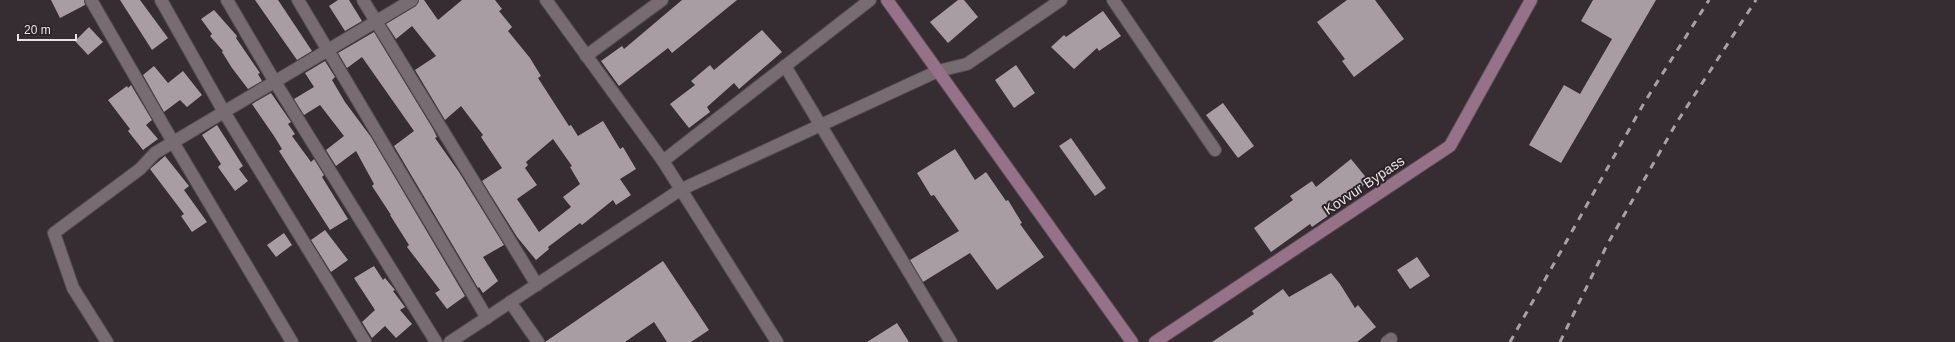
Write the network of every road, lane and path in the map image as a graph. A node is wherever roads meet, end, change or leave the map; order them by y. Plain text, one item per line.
1 (91, 0) edge
2 (161, 0) edge
3 (227, 0) edge
4 (298, 0) edge
5 (363, 0) edge
6 (412, 0) edge
7 (546, 0) edge
8 (662, 0) edge
9 (870, 0) edge
10 (887, 0) edge
11 (1061, 0) edge
12 (1113, 0) edge
13 (1531, 0) edge
14 (375, 22) junction
15 (328, 50) junction
16 (586, 56) junction
17 (785, 66) junction
18 (938, 71) junction
19 (275, 82) junction
20 (224, 112) junction
21 (820, 125) junction
22 (173, 142) junction
23 (1215, 150) dead end
24 (662, 161) junction
25 (680, 190) junction
26 (537, 284) junction
27 (510, 302) junction
28 (487, 318) junction
29 (107, 342) edge
30 (292, 342) edge
31 (365, 342) edge
32 (436, 342) edge
33 (450, 342) edge
34 (538, 342) edge
35 (777, 342) edge
36 (951, 342) edge
37 (1132, 342) edge
38 (1155, 342) edge

1 - 22 street
2 - 20 street
3 - 19 street
4 - 15 street
5 - 14 street
6 - 14 street
7 - 16 street
8 - 16 street
9 - 17 street
10 - 18 street
11 - 18 street
12 - 23 street
13 - 38 street, Kovvur Bypass
14 - 15 street
14 - 26 street
15 - 19 street
15 - 28 street
16 - 24 street
17 - 21 street
17 - 24 street
18 - 21 street
18 - 37 street
19 - 20 street
19 - 32 street
20 - 22 street
20 - 31 street
21 - 25 street
21 - 36 street
22 - 29 street
22 - 30 street
24 - 25 street
25 - 26 street
25 - 35 street
26 - 27 street
27 - 28 street
27 - 34 street
28 - 33 street

